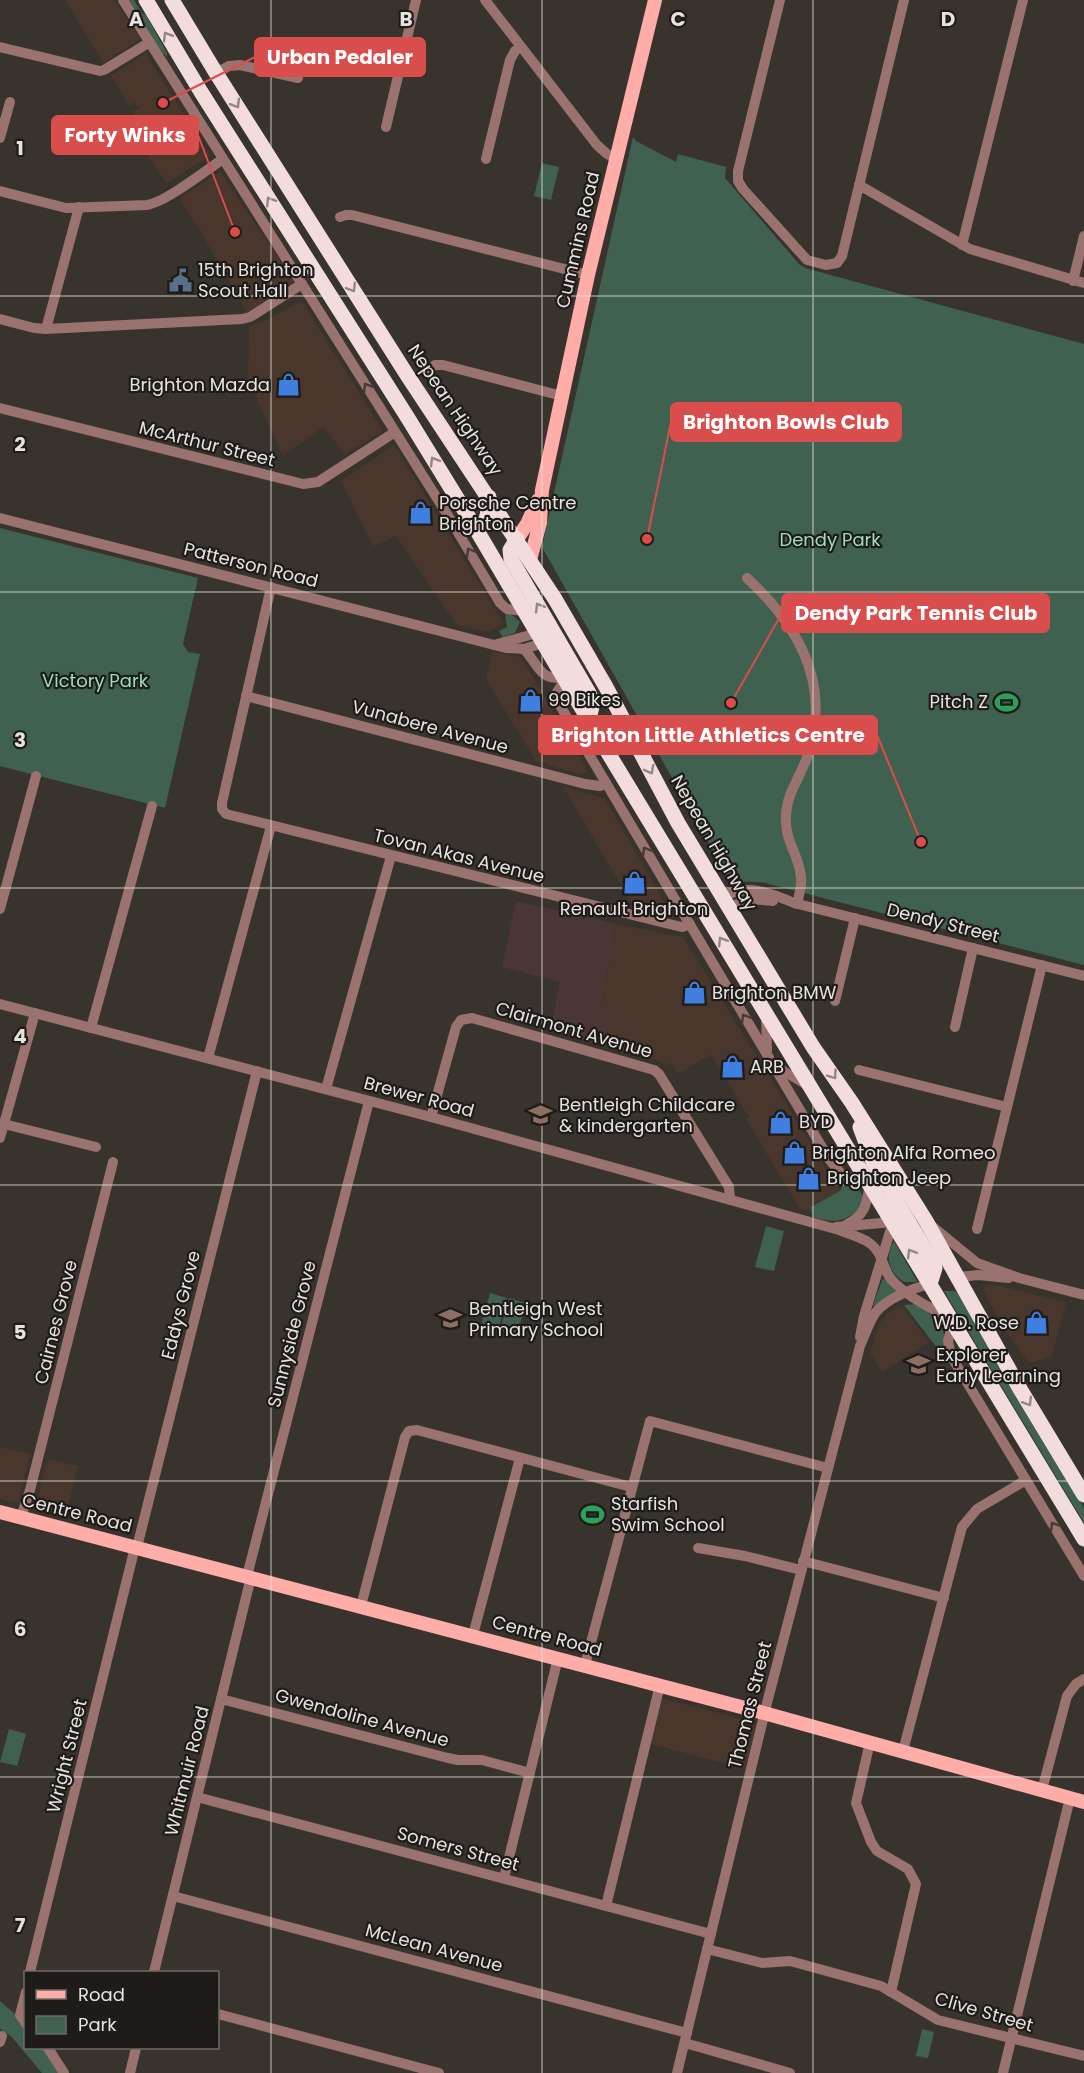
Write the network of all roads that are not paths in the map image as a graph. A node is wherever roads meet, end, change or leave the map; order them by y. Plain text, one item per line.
1 (123, 0) edge
2 (146, 0) edge
3 (172, 0) edge
4 (416, 0) edge
5 (485, 0) edge
6 (655, 0) edge
7 (780, 0) edge
8 (904, 0) edge
9 (1023, 0) edge
10 (150, 42) junction
11 (0, 46) edge
12 (520, 46) junction
13 (158, 55) junction
14 (188, 71) junction
15 (216, 73) junction
16 (298, 78) dead end
17 (10, 102) dead end
18 (216, 116) junction
19 (386, 127) dead end
20 (0, 138) edge
21 (214, 144) junction
22 (223, 159) junction
23 (486, 159) dead end
24 (616, 159) junction
25 (859, 185) junction
26 (0, 191) edge
27 (79, 207) junction
28 (340, 217) dead end
29 (1084, 236) edge
30 (320, 238) junction
31 (962, 245) junction
32 (280, 248) junction
33 (301, 250) junction
34 (588, 275) junction
35 (1078, 282) edge
36 (302, 284) junction
37 (333, 301) junction
38 (0, 318) edge
39 (46, 329) junction
40 (335, 335) junction
41 (429, 370) dead end
42 (562, 396) junction
43 (0, 408) edge
44 (395, 432) junction
45 (542, 490) junction
46 (489, 497) junction
47 (447, 514) junction
48 (0, 518) edge
49 (476, 529) junction
50 (517, 539) junction
51 (530, 560) junction
52 (747, 578) dead end
53 (271, 587) junction
54 (524, 611) junction
55 (572, 627) junction
56 (547, 635) junction
57 (494, 645) junction
58 (524, 649) junction
59 (564, 679) junction
60 (246, 696) junction
61 (588, 719) junction
62 (599, 736) junction
63 (599, 773) junction
64 (36, 776) dead end
65 (606, 783) junction
66 (152, 806) dead end
67 (271, 826) junction
68 (391, 856) junction
69 (699, 857) junction
70 (662, 879) junction
71 (691, 889) junction
72 (726, 902) junction
73 (796, 903) junction
74 (0, 909) edge
75 (707, 915) junction
76 (855, 918) junction
77 (690, 924) junction
78 (752, 947) junction
79 (973, 948) junction
80 (1042, 965) junction
81 (738, 966) junction
82 (1084, 976) edge
83 (835, 1001) dead end
84 (0, 1004) edge
85 (35, 1013) junction
86 (766, 1013) junction
87 (955, 1027) dead end
88 (91, 1028) junction
89 (208, 1058) junction
90 (770, 1060) junction
91 (859, 1070) dead end
92 (257, 1071) junction
93 (811, 1088) junction
94 (326, 1089) junction
95 (369, 1101) junction
96 (854, 1106) junction
97 (1007, 1107) junction
98 (431, 1117) junction
99 (4, 1124) junction
100 (0, 1138) edge
101 (96, 1147) dead end
102 (113, 1162) dead end
103 (874, 1181) junction
104 (725, 1199) junction
105 (926, 1220) junction
106 (909, 1221) junction
107 (892, 1222) junction
108 (827, 1227) junction
109 (843, 1227) junction
110 (977, 1229) dead end
111 (881, 1258) junction
112 (985, 1266) junction
113 (957, 1273) junction
114 (1019, 1278) junction
115 (930, 1284) junction
116 (908, 1292) junction
117 (1084, 1295) edge
118 (952, 1320) junction
119 (860, 1346) junction
120 (520, 1458) junction
121 (828, 1468) junction
122 (1026, 1480) junction
123 (631, 1487) junction
124 (1084, 1495) edge
125 (0, 1512) edge
126 (24, 1518) junction
127 (1084, 1539) edge
128 (136, 1547) junction
129 (698, 1548) dead end
130 (802, 1566) junction
131 (249, 1576) junction
132 (1084, 1576) edge
133 (944, 1598) junction
134 (361, 1606) junction
135 (473, 1635) junction
136 (558, 1658) junction
137 (585, 1665) junction
138 (1084, 1679) edge
139 (660, 1685) junction
140 (221, 1699) junction
141 (764, 1713) junction
142 (870, 1742) junction
143 (903, 1751) junction
144 (530, 1773) junction
145 (1042, 1790) junction
146 (197, 1797) junction
147 (1070, 1798) junction
148 (1084, 1802) edge
149 (504, 1878) junction
150 (173, 1896) junction
151 (606, 1906) junction
152 (711, 1934) junction
153 (707, 1949) junction
154 (30, 1971) edge
155 (154, 1971) edge
156 (891, 1992) junction
157 (24, 1998) edge
158 (219, 2014) edge
159 (24, 2022) edge
160 (686, 2038) junction
161 (1012, 2038) junction
162 (49, 2049) edge
163 (136, 2049) edge
164 (1084, 2055) edge
165 (64, 2073) edge
166 (130, 2073) edge
167 (439, 2073) edge
168 (677, 2073) edge
169 (788, 2073) edge
170 (1003, 2073) edge

1 - 10 street
14 -> 2 highway
3 - 15 highway, Nepean Highway
4 - 19 street
5 - 12 street
6 - 24 main road, Cummins Road
7 - 25 street
8 - 25 street
9 - 31 street
10 - 11 street
10 - 13 street
12 - 23 street
12 - 24 street
13 - 14 street
13 - 21 street
14 - 18 highway
15 - 16 street
15 -> 30 highway, Nepean Highway
17 - 20 street
18 - 21 street
33 -> 18 highway
21 - 22 street
22 - 27 street
22 - 32 street
24 - 34 main road, Cummins Road
25 - 31 street
26 - 27 street
27 - 39 street
28 - 34 street
29 - 35 street
30 - 33 highway
30 -> 46 highway, Nepean Highway
31 - 35 street
32 - 33 street
32 - 36 street
33 - 37 highway
34 - 42 main road, Cummins Road
36 - 39 street
36 - 40 street
37 - 40 street
49 -> 37 highway
38 - 39 street
44 -> 40 street
41 - 42 street
42 - 45 main road, Cummins Road
43 - 44 street, McArthur Street
44 - 47 street
45 - 50 main road, Cummins Road
45 - 51 main road, Cummins Road
46 - 49 highway
46 - 50 highway, Nepean Highway
47 - 49 street
54 -> 47 street
48 - 53 street, Patterson Road
49 - 54 highway
50 - 51 highway, Nepean Highway
56 -> 50 highway
51 - 55 highway, Nepean Highway
52 - 73 street
53 - 57 street, Patterson Road
53 - 60 street
54 - 56 highway
55 - 56 highway
55 -> 69 highway, Nepean Highway
56 - 57 street
56 - 58 street, Patterson Road
56 - 59 highway
56 - 61 highway
57 - 58 street, Patterson Road
58 - 59 street
59 - 61 highway
59 - 63 street
60 - 65 street, Vunabere Avenue
60 - 67 street, Tovan Akas Avenue
61 - 62 highway
62 - 63 street
62 - 71 highway
63 - 65 street
64 - 74 street
70 -> 65 street
66 - 88 street
67 - 68 street, Tovan Akas Avenue
67 - 89 street
68 - 77 street, Tovan Akas Avenue
68 - 94 street
69 - 71 highway
69 - 72 highway, Nepean Highway
70 - 71 street
70 - 77 street
71 - 75 highway
72 - 73 street, Dendy Street
72 - 75 highway
72 - 78 highway, Nepean Highway
73 - 76 street, Dendy Street
81 -> 75 highway
76 - 79 street, Dendy Street
76 - 83 street
90 -> 77 street
78 - 81 highway
78 -> 96 highway, Nepean Highway
79 - 80 street, Dendy Street
79 - 87 street
80 - 82 street, Dendy Street
80 - 97 street
81 - 86 highway
84 - 85 street, Brewer Road
85 - 88 street, Brewer Road
85 - 99 street
86 - 90 street
86 - 93 highway
88 - 89 street, Brewer Road
89 - 92 street, Brewer Road
90 - 93 street
90 - 103 street
91 - 97 street
92 - 94 street, Brewer Road
92 - 128 street, Eddys Grove
93 - 103 highway
94 - 95 street, Brewer Road
95 - 98 street, Brewer Road
95 - 131 street, Sunnyside Grove
96 - 103 highway
96 - 105 highway, Nepean Highway
97 - 110 street
98 - 104 street, Brewer Road
98 - 104 street, Clairmont Avenue
99 - 100 street
99 - 101 street
102 - 126 street, Cairnes Grove
103 - 106 highway
103 - 107 highway
103 - 109 street
104 - 108 street, Brewer Road
105 - 106 highway
105 - 112 street
105 - 113 highway, Nepean Highway
106 - 107 highway
106 - 115 highway
107 - 109 street, Brewer Road
107 - 111 street, Thomas Street
115 -> 107 highway
108 - 109 street, Brewer Road
108 - 111 street, Brewer Road
111 - 116 street, Brewer Road
111 - 119 street, Thomas Street
112 - 113 street
112 - 114 street
113 - 114 street
113 - 115 highway
113 -> 124 highway, Nepean Highway
114 - 117 street
115 - 116 street, Thomas Street
115 - 118 highway
116 - 118 street, Brewer Road
116 - 119 street, Thomas Street
118 - 122 street
118 - 127 highway
119 - 121 street, Thomas Street
120 - 123 street
120 - 134 street
120 - 135 street
121 - 123 street
121 - 130 street, Thomas Street
132 -> 122 street
122 - 133 street
123 - 137 street
125 - 126 main road, Centre Road
126 - 128 main road, Centre Road
128 - 131 main road, Centre Road
128 - 154 street, Wright Street
129 - 130 street
130 - 133 street
130 - 141 street, Thomas Street
131 - 134 main road, Centre Road
131 - 140 street, Whitmuir Road
133 - 143 street
134 - 135 main road, Centre Road
135 - 136 main road, Centre Road
136 - 137 main road, Centre Road
136 - 144 street
137 - 139 main road, Centre Road
138 - 145 street
139 - 141 main road, Centre Road
139 - 151 street
140 - 144 street, Gwendoline Avenue
140 - 146 street, Whitmuir Road
141 - 142 main road, Centre Road
141 - 152 street, Thomas Street
142 - 143 main road, Centre Road
142 - 156 street
143 - 145 main road, Centre Road
144 - 149 street
145 - 147 main road, Centre Road
146 - 149 street, Somers Street
146 - 150 street, Whitmuir Road
147 - 148 main road, Centre Road
147 - 161 street
149 - 151 street, Somers Street
150 - 155 street, Whitmuir Road
150 - 160 street, McLean Avenue
151 - 152 street, Somers Street
152 - 153 street, Thomas Street
153 - 156 street, Clive Street
153 - 160 street, Thomas Street
156 - 161 street, Clive Street
157 - 159 street
158 - 167 street
160 - 168 street, Thomas Street
160 - 169 street, McLean Avenue
161 - 164 street, Clive Street
161 - 170 street
162 - 165 street
163 - 166 street

